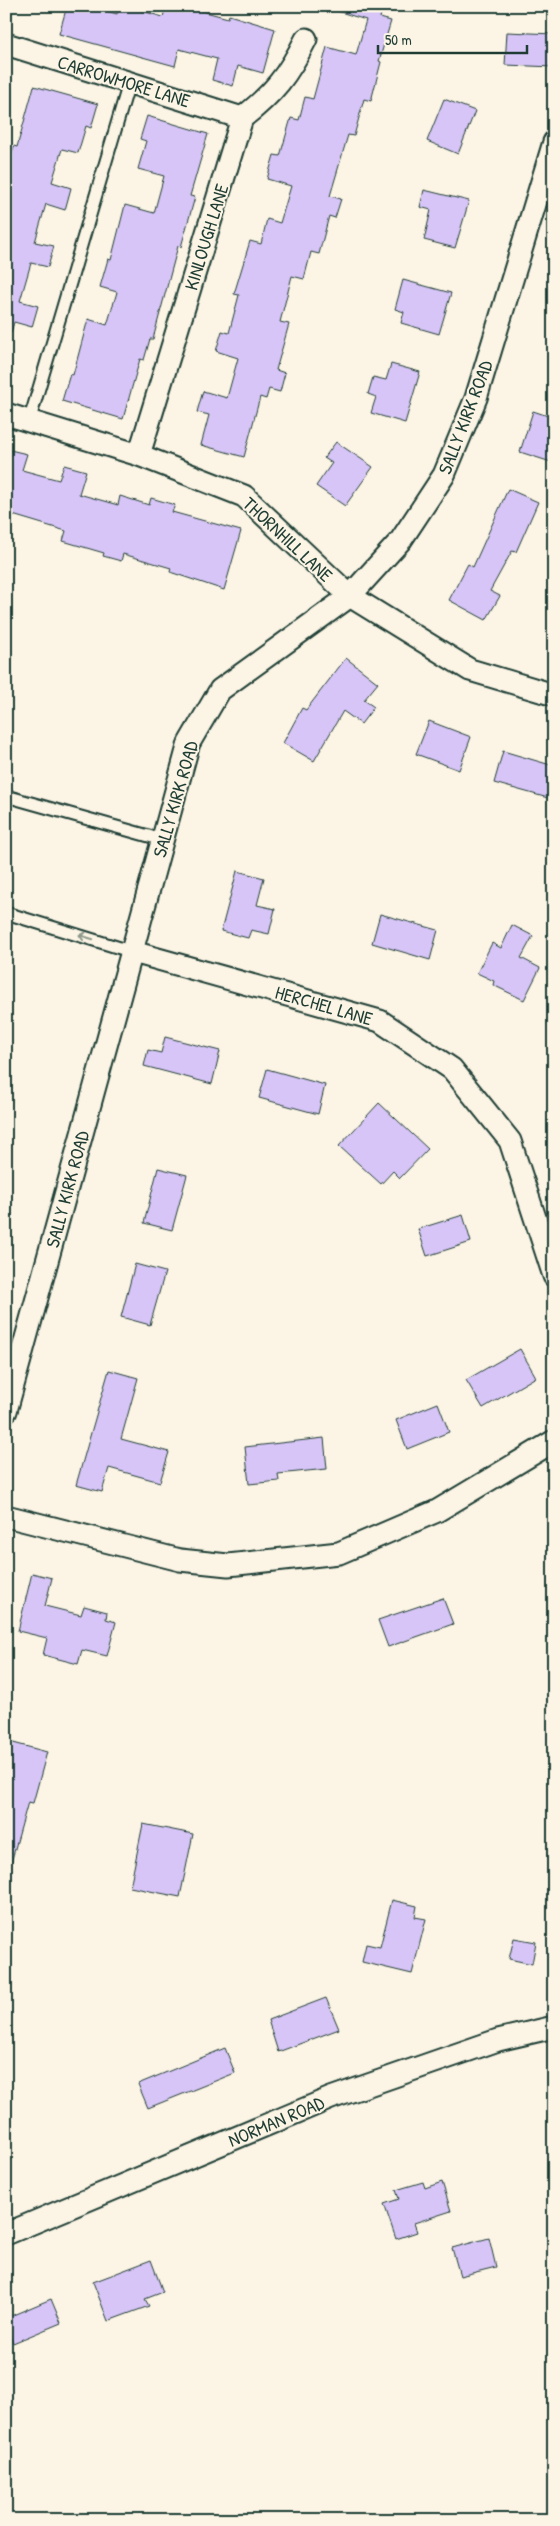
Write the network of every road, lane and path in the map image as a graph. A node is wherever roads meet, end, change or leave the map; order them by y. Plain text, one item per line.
1 (306, 39) dead end
2 (6, 44) edge
3 (128, 83) junction
4 (242, 118) junction
5 (554, 142) edge
6 (6, 414) edge
7 (29, 422) junction
8 (139, 456) junction
9 (350, 596) junction
10 (554, 695) edge
11 (6, 796) edge
12 (163, 840) junction
13 (6, 913) edge
14 (133, 952) junction
15 (554, 1276) edge
16 (12, 1367) edge
17 (6, 1411) edge
18 (554, 1441) edge
19 (6, 1516) edge
20 (554, 2028) edge
21 (6, 2234) edge

1 - 4 street
2 - 3 street, CARROWMORE LANE
3 - 4 street, CARROWMORE LANE
3 - 7 lane
4 - 8 street, KINLOUGH LANE
5 - 9 street, SALLY KIRK ROAD
6 - 7 street, THORNHILL LANE
7 - 8 street, THORNHILL LANE
8 - 9 street, THORNHILL LANE
9 - 10 street, THORNHILL LANE
9 - 12 street, SALLY KIRK ROAD
11 - 12 lane
12 - 14 street, SALLY KIRK ROAD
14 -> 13 lane
14 - 15 street, HERCHEL LANE
14 - 16 street, SALLY KIRK ROAD
16 - 17 street, SALLY KIRK ROAD
18 - 19 street
20 - 21 street, NORMAN ROAD

